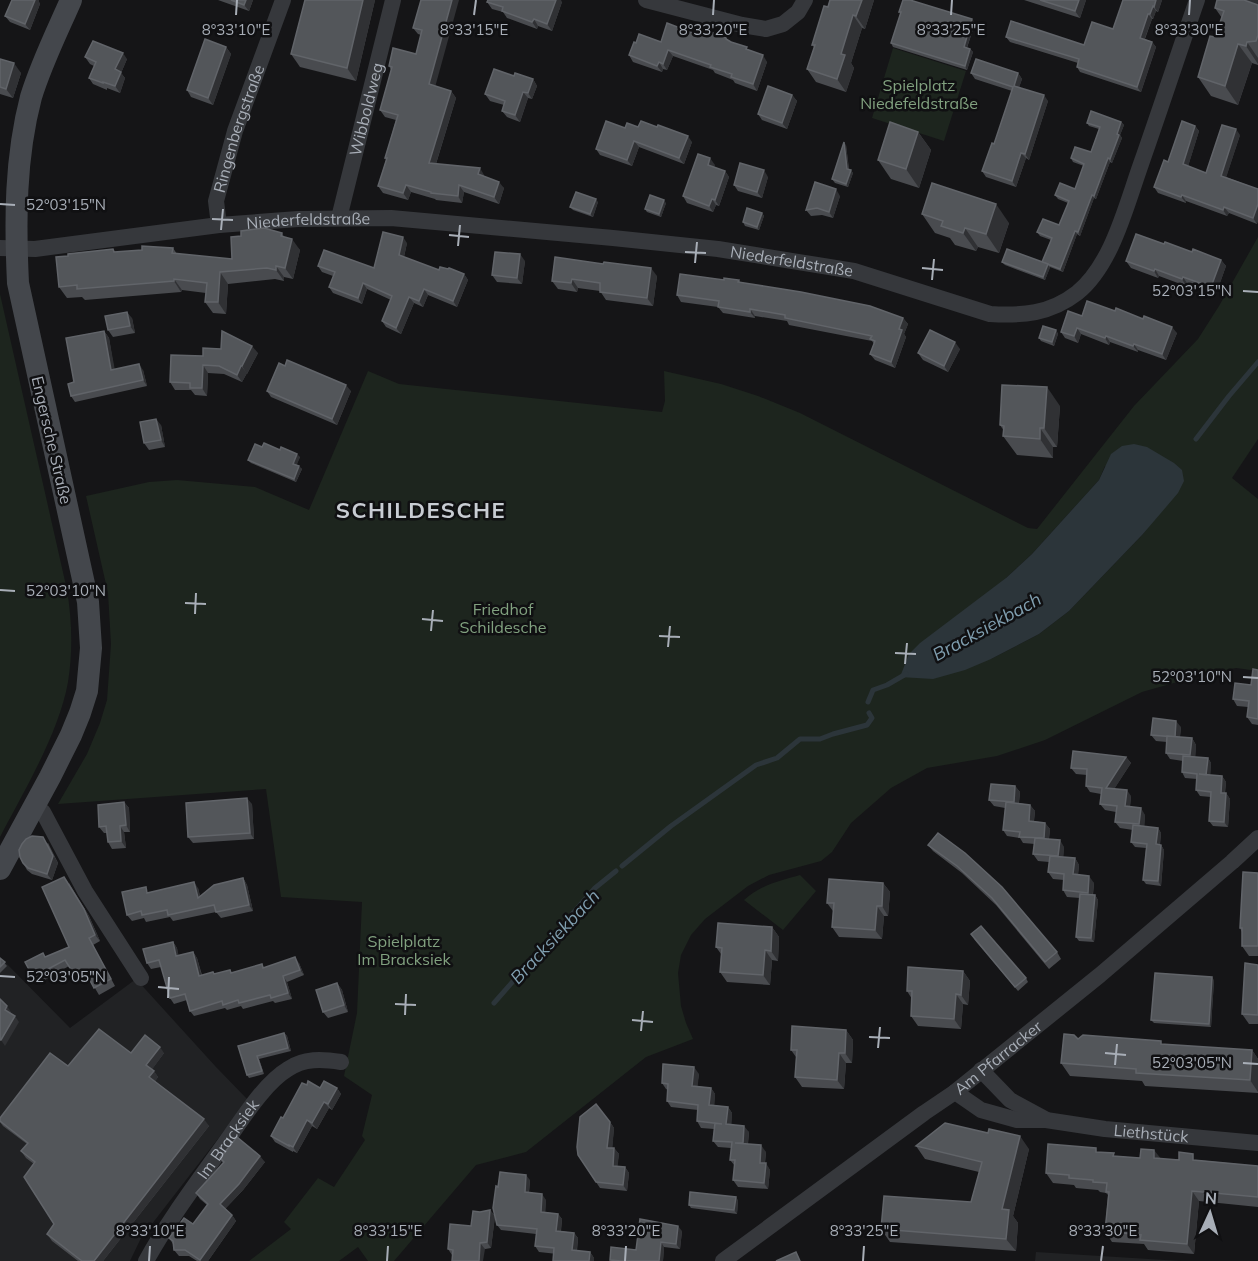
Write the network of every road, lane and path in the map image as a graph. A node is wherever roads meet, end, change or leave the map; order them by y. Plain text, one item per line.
1 (71, 0) edge
2 (283, 0) edge
3 (393, 0) edge
4 (646, 0) edge
5 (804, 0) edge
6 (1197, 0) edge
7 (339, 218) junction
8 (219, 225) junction
9 (8, 249) edge
10 (33, 807) junction
11 (1258, 838) edge
12 (0, 869) edge
13 (141, 978) dead end
14 (341, 1062) dead end
15 (981, 1070) junction
16 (955, 1092) junction
17 (1046, 1120) junction
18 (1258, 1143) edge
19 (146, 1261) edge
20 (723, 1261) edge

1 - 9 main road, Engersche Straße
2 - 8 street, Ringenbergstraße
3 - 7 street, Wibboldweg
4 - 5 street
6 - 7 street, Niederfeldstraße
7 - 8 street, Niederfeldstraße
8 - 9 street, Niederfeldstraße
9 - 10 main road, Engersche Straße
10 - 12 main road, Engersche Straße
10 - 13 street
11 - 15 street, Am Pfarracker
14 - 19 street, Im Bracksiek
15 - 16 street, Am Pfarracker
15 - 17 street, Liethstück
16 - 17 street, Liethstück
16 - 20 street, Am Pfarracker
17 - 18 street, Liethstück

